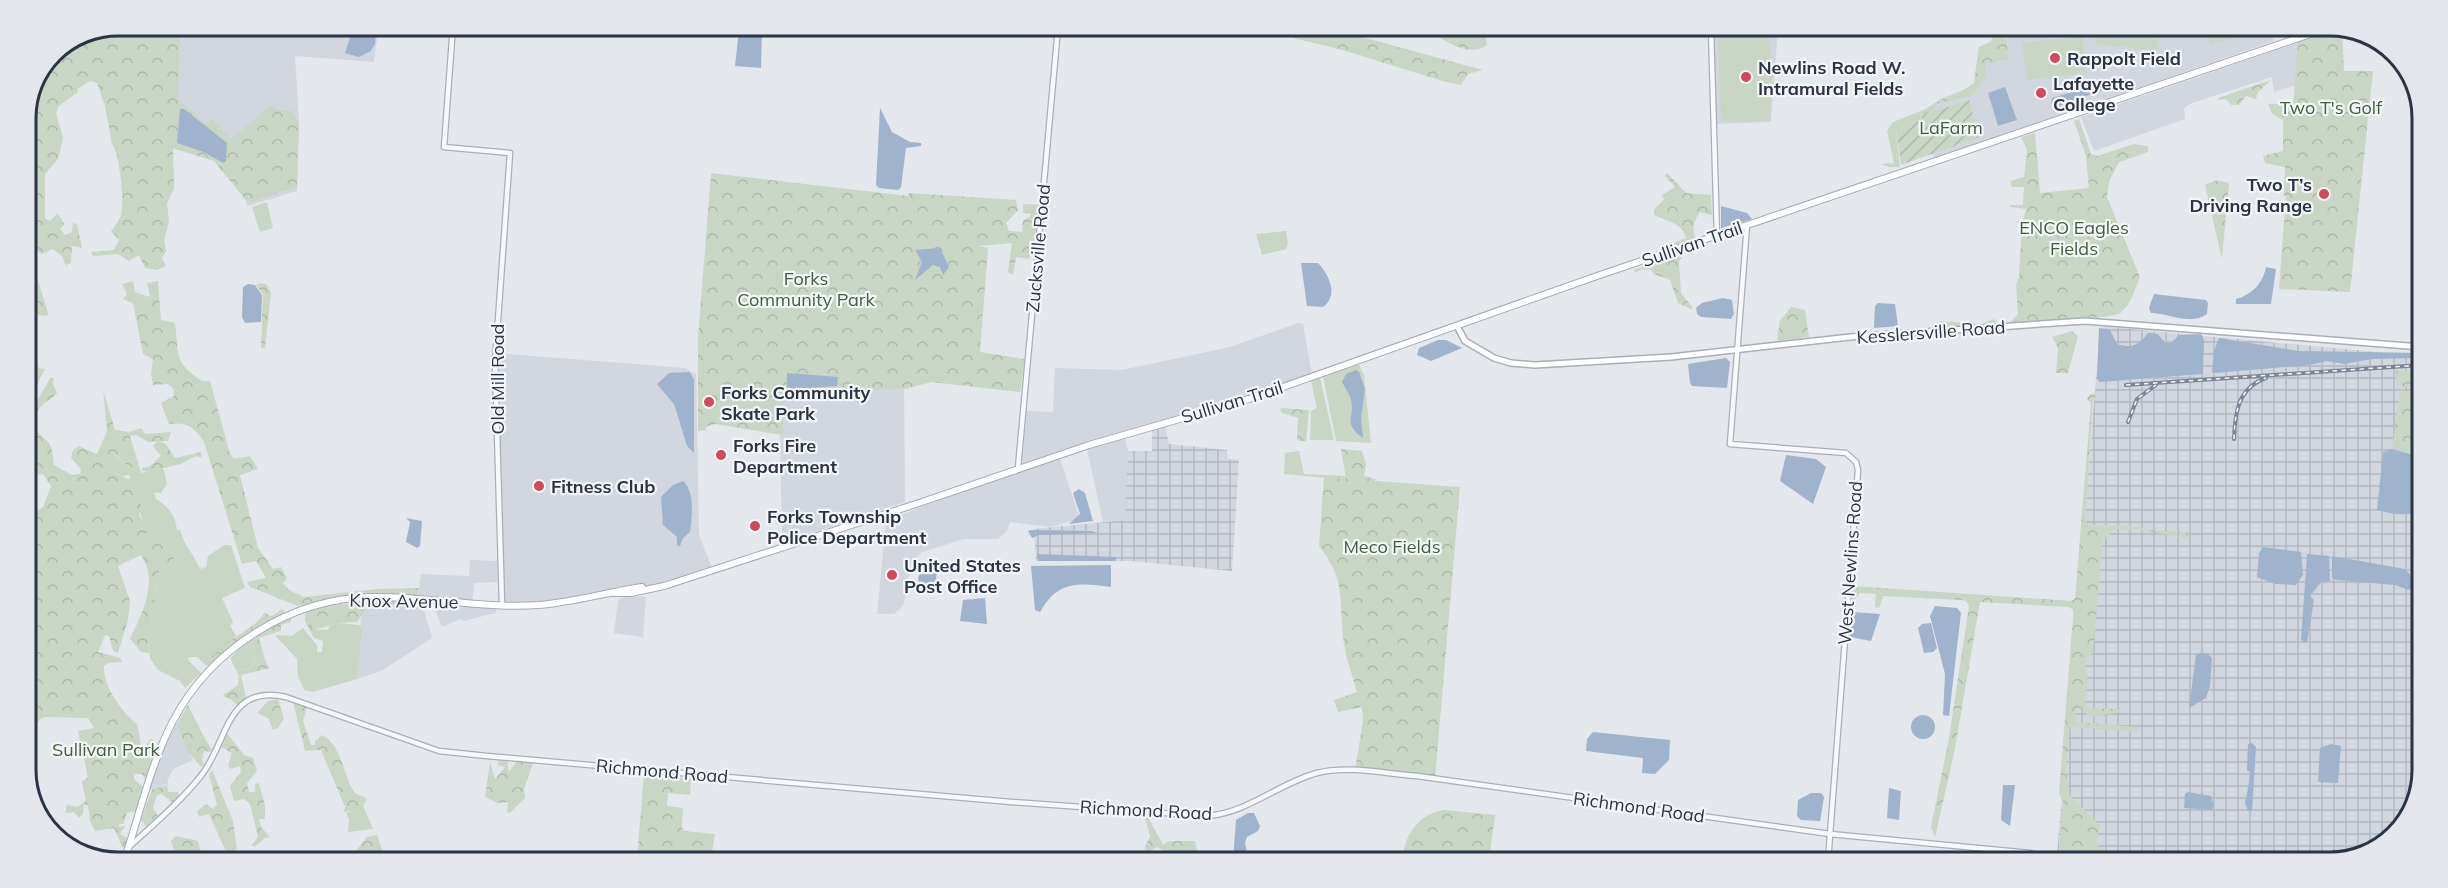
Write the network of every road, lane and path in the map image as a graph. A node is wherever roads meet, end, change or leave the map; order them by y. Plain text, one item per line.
1 (452, 36) edge
2 (1057, 36) edge
3 (1711, 36) edge
4 (2304, 36) edge
5 (1747, 225) junction
6 (1717, 236) junction
7 (1457, 326) junction
8 (2412, 346) edge
9 (1737, 349) junction
10 (1018, 468) junction
11 (502, 605) junction
12 (1830, 834) junction
13 (129, 847) junction
14 (127, 852) edge
15 (1829, 852) edge
16 (2019, 852) edge

1 - 11 street, Old Mill Road
2 - 10 street, Zucksville Road
3 - 6 street
4 - 5 main road, Sullivan Trail
5 - 6 main road, Sullivan Trail
5 - 9 street, West Newlins Road
6 - 7 main road, Sullivan Trail
7 - 9 main road, Kesslersville Road
7 - 10 main road, Sullivan Trail
8 - 9 main road, Kesslersville Road
9 - 12 street, West Newlins Road
10 - 11 main road, Sullivan Trail
11 - 13 main road, Knox Avenue
12 - 13 street, Richmond Road
12 - 15 street
12 - 16 street, Richmond Road
13 - 14 main road, Knox Avenue

